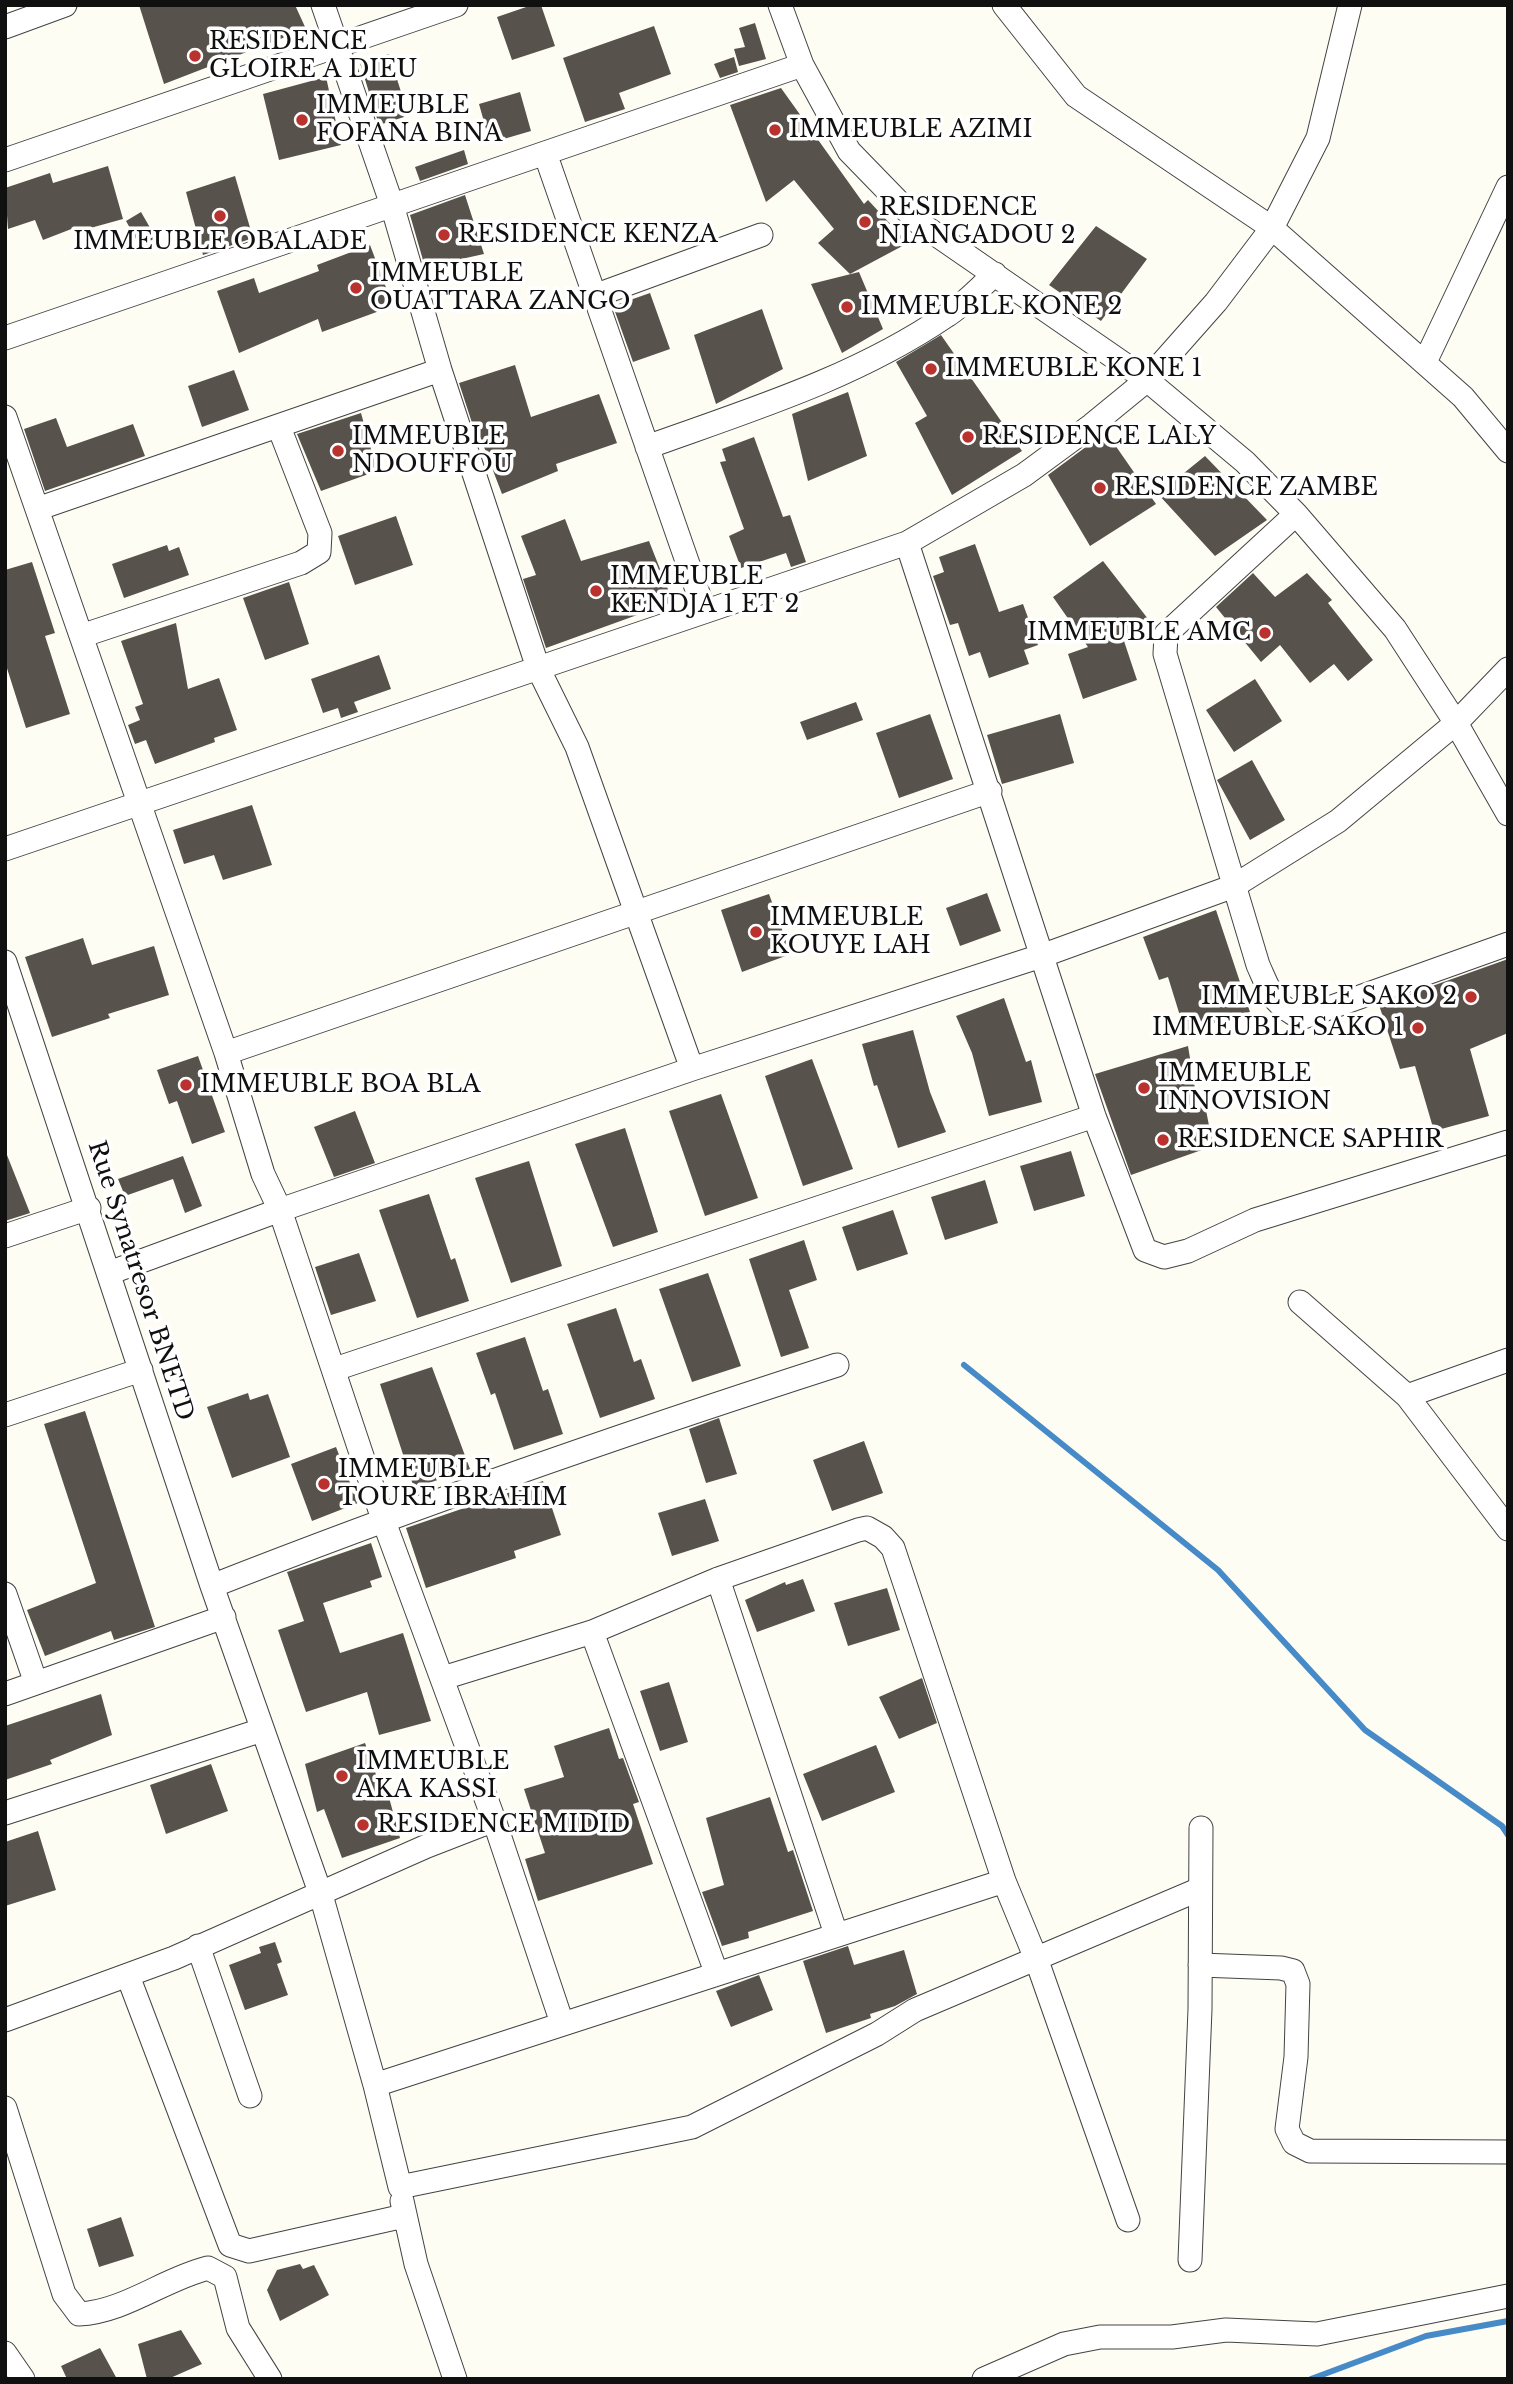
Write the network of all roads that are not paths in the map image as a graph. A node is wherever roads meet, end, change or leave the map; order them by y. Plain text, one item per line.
1 (65, 5) edge
2 (323, 5) edge
3 (456, 5) edge
4 (780, 5) edge
5 (1004, 5) edge
6 (1350, 5) edge
7 (5, 27) edge
8 (337, 46) junction
9 (802, 65) junction
10 (545, 153) junction
11 (5, 160) edge
12 (1508, 187) edge
13 (392, 205) junction
14 (1272, 228) junction
15 (761, 235) dead end
16 (995, 274) junction
17 (597, 295) junction
18 (5, 338) edge
19 (1425, 362) junction
20 (440, 369) junction
21 (1147, 380) junction
22 (5, 417) edge
23 (279, 427) junction
24 (647, 447) junction
25 (1508, 451) edge
26 (37, 509) junction
27 (1296, 514) junction
28 (907, 543) junction
29 (704, 610) junction
30 (82, 636) junction
31 (538, 668) junction
32 (1508, 669) edge
33 (1456, 723) junction
34 (990, 790) junction
35 (139, 804) junction
36 (1508, 814) edge
37 (5, 849) edge
38 (1234, 886) junction
39 (637, 912) junction
40 (1508, 944) edge
41 (1044, 955) junction
42 (5, 962) edge
43 (226, 1053) junction
44 (692, 1069) junction
45 (1094, 1116) junction
46 (1508, 1142) edge
47 (89, 1208) junction
48 (280, 1210) junction
49 (5, 1236) edge
50 (109, 1273) junction
51 (1300, 1302) dead end
52 (1508, 1360) edge
53 (836, 1365) dead end
54 (335, 1369) junction
55 (141, 1370) junction
56 (1407, 1396) junction
57 (5, 1415) edge
58 (383, 1519) junction
59 (1508, 1529) edge
60 (718, 1579) junction
61 (212, 1586) junction
62 (5, 1594) edge
63 (224, 1617) junction
64 (592, 1632) junction
65 (443, 1678) junction
66 (36, 1683) junction
67 (5, 1694) edge
68 (262, 1730) junction
69 (5, 1813) edge
70 (494, 1820) junction
71 (1202, 1828) dead end
72 (1004, 1881) junction
73 (1200, 1889) junction
74 (321, 1895) junction
75 (836, 1934) junction
76 (198, 1947) junction
77 (1037, 1961) junction
78 (1200, 1965) junction
79 (716, 1972) junction
80 (128, 1976) junction
81 (5, 2020) edge
82 (562, 2023) junction
83 (375, 2085) junction
84 (250, 2096) dead end
85 (5, 2108) edge
86 (1508, 2152) edge
87 (400, 2187) junction
88 (404, 2216) junction
89 (1128, 2220) dead end
90 (1190, 2260) dead end
91 (1508, 2296) edge
92 (5, 2353) edge
93 (23, 2379) edge
94 (270, 2379) edge
95 (455, 2379) edge
96 (984, 2379) edge

1 - 7 street
2 - 8 street
3 - 8 street
4 - 9 street
5 - 14 street
6 - 14 street
8 - 11 street
8 - 13 street
9 - 10 street
9 - 16 street
10 - 13 street
10 - 17 street
12 - 19 street
13 - 18 street
13 - 20 street
14 - 19 street
14 - 21 street
15 - 17 street
16 - 21 street
16 - 24 street
17 - 24 street
19 - 25 street
20 - 23 street
20 - 31 street
21 - 27 street
21 - 28 street
22 - 26 street
23 - 26 street
23 - 30 street
24 - 29 street
26 - 30 street
27 - 33 street
27 - 38 street
28 - 29 street
28 - 34 street
29 - 31 street
30 - 35 street
31 - 35 street
31 - 39 street
32 - 33 street
33 - 36 street
33 - 38 street
34 - 39 street
34 - 41 street
35 - 37 street
35 - 43 street
38 - 40 street
38 - 41 street
39 - 43 street
39 - 44 street
41 - 44 street
41 - 45 street
42 - 47 street, Rue Synatresor BNETD
43 - 48 street
44 - 48 street
45 - 46 street
45 - 54 street
47 - 49 street
47 - 50 street, Rue Synatresor BNETD
48 - 50 street
48 - 54 street
50 - 55 street, Rue Synatresor BNETD
51 - 56 street
52 - 56 street
53 - 58 street
54 - 58 street
55 - 57 street
55 - 61 street, Rue Synatresor BNETD
56 - 59 street
58 - 61 street
58 - 65 street
60 - 64 street
60 - 72 street
60 - 75 street
61 - 63 street, Rue Synatresor BNETD
62 - 66 street
63 - 66 street
63 - 68 street, Rue Synatresor BNETD
64 - 65 street
64 - 79 street
65 - 70 street
66 - 67 street
68 - 69 street
68 - 74 street, Rue Synatresor BNETD
70 - 74 street
70 - 82 street
71 - 73 street
72 - 75 street
72 - 77 street
73 - 77 street
73 - 78 street
74 - 76 street
74 - 83 street, Rue Synatresor BNETD
75 - 79 street
76 - 80 street
76 - 84 street
77 - 87 street
77 - 89 street
78 - 86 street
78 - 90 street
79 - 82 street
80 - 81 street
80 - 88 street
82 - 83 street
83 - 87 street, Rue Synatresor BNETD
85 - 94 street
87 - 88 street, Rue Synatresor BNETD
88 - 95 street, Rue Synatresor BNETD
91 - 96 street
92 - 93 street

